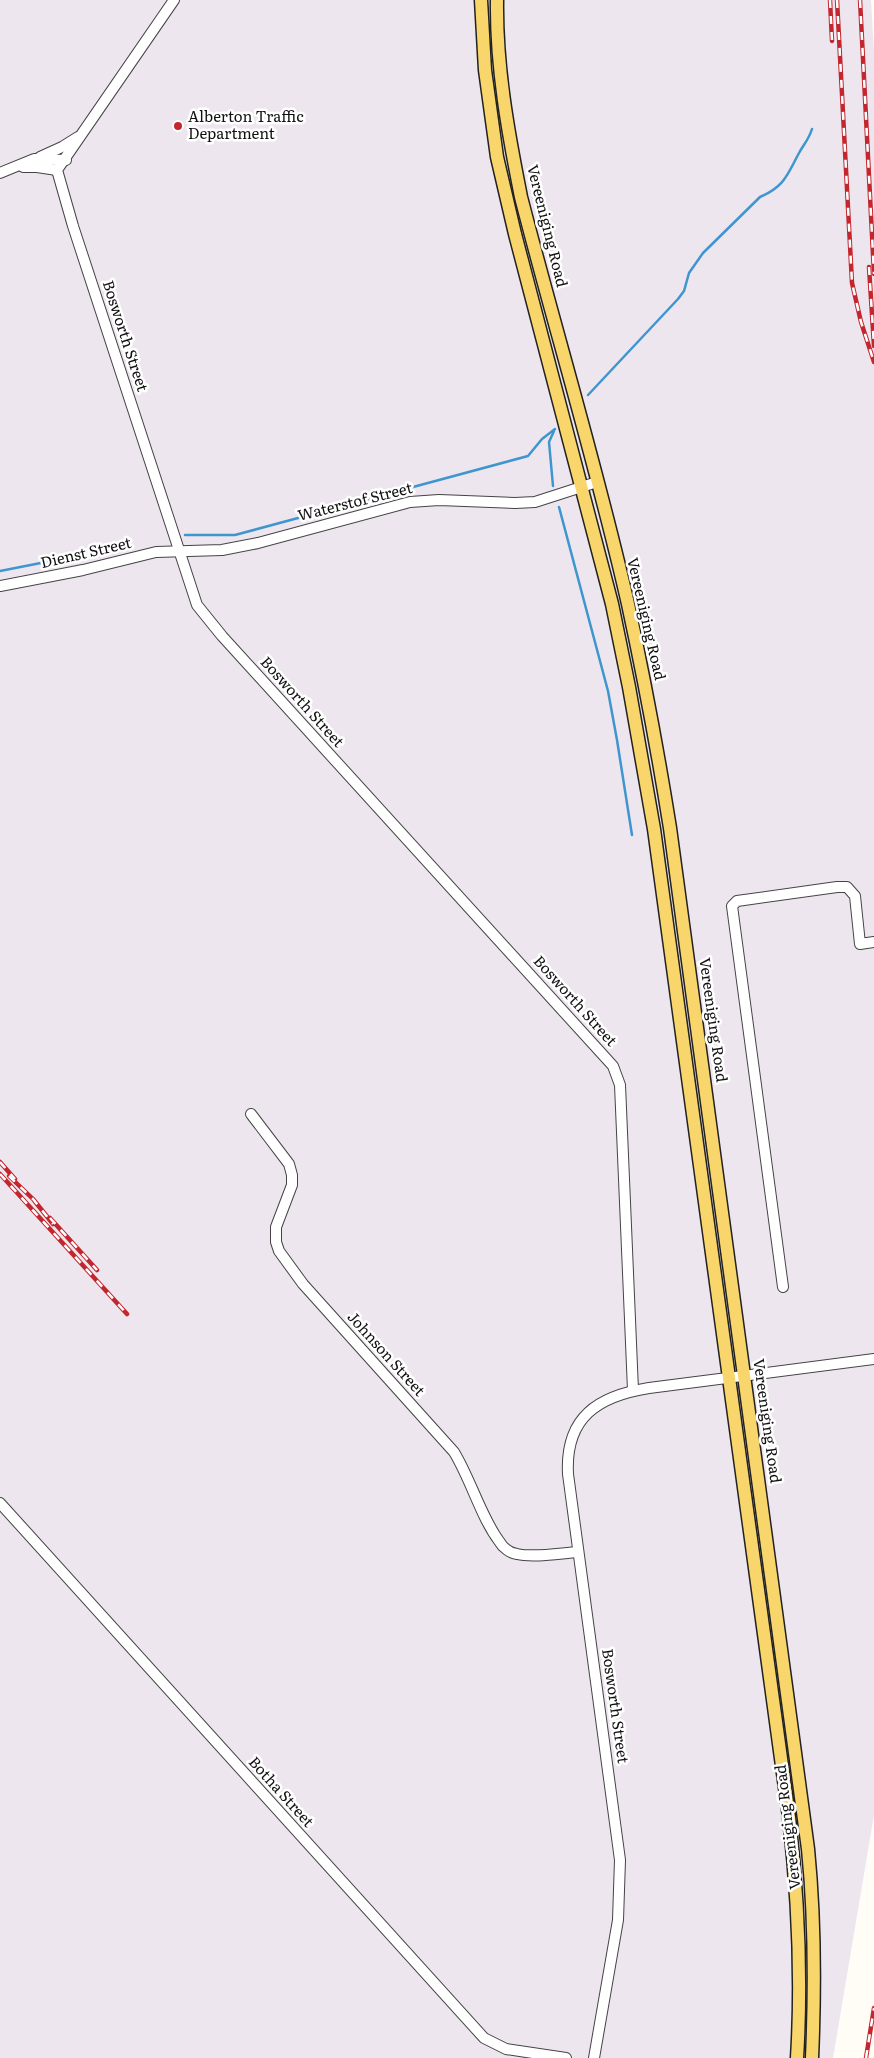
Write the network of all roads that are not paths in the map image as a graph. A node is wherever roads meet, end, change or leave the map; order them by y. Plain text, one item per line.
1 (174, 0) edge
2 (481, 0) edge
3 (497, 0) edge
4 (83, 133) junction
5 (34, 160) junction
6 (66, 160) junction
7 (17, 167) junction
8 (58, 170) junction
9 (0, 173) edge
10 (597, 482) junction
11 (580, 488) junction
12 (180, 550) junction
13 (0, 586) edge
14 (874, 942) edge
15 (251, 1114) dead end
16 (783, 1287) dead end
17 (874, 1359) edge
18 (745, 1375) junction
19 (728, 1377) junction
20 (633, 1390) junction
21 (0, 1503) edge
22 (578, 1552) junction
23 (566, 2058) edge
24 (594, 2058) edge
25 (797, 2058) edge
26 (812, 2058) edge

1 - 4 street
2 - 11 main road, Vereeniging Road
3 - 10 main road, Vereeniging Road
4 - 5 street
4 - 6 street
5 - 6 street
5 - 7 street
6 - 8 street
7 - 8 street
7 - 9 street
8 - 12 street, Bosworth Street
10 - 11 street, Waterstof Street
10 - 18 main road, Vereeniging Road
11 - 12 street, Waterstof Street
11 - 19 main road, Vereeniging Road
12 - 13 street, Dienst Street
12 - 20 street, Bosworth Street
14 - 16 street
15 - 22 street, Johnson Street
17 - 18 street, Bosworth Street
18 - 19 street, Bosworth Street
18 - 26 main road, Vereeniging Road
19 - 20 street, Bosworth Street
19 - 25 main road, Vereeniging Road
20 - 22 street, Bosworth Street
21 - 23 street, Botha Street
22 - 24 street, Bosworth Street

